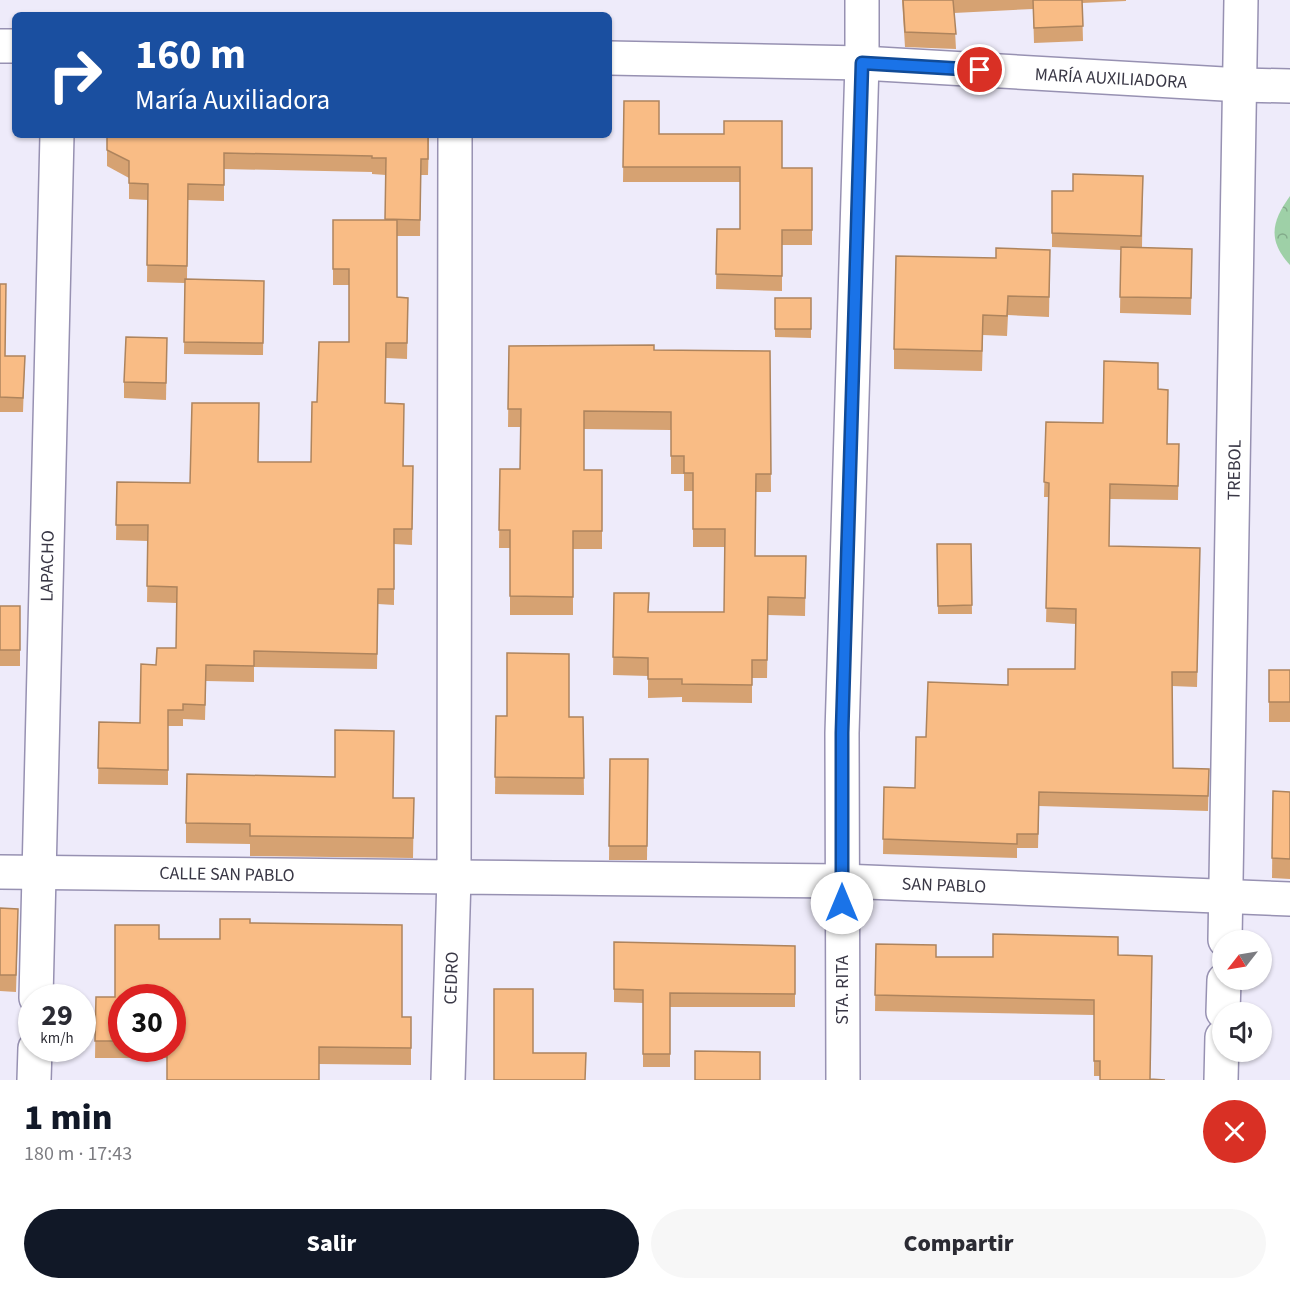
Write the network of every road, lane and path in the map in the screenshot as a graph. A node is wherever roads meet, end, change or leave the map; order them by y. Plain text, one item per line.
1 (862, 0) edge
2 (1241, 0) edge
3 (612, 58) edge
4 (862, 63) junction
5 (1241, 86) junction
6 (1290, 86) edge
7 (57, 138) edge
8 (455, 138) edge
9 (0, 872) edge
10 (39, 872) junction
11 (454, 877) junction
12 (842, 881) junction
13 (1226, 897) junction
14 (1290, 899) edge
15 (1225, 930) edge
16 (36, 984) edge
17 (35, 1062) edge
18 (1221, 1062) edge
19 (34, 1080) edge
20 (448, 1080) edge
21 (843, 1080) edge
22 (1221, 1080) edge

1 - 4 street, STA. RITA
2 - 5 street, TREBOL
3 - 4 street, MARÍA AUXILIADORA
4 - 5 street, MARÍA AUXILIADORA
4 - 12 street, STA. RITA
5 - 6 street, MARÍA AUXILIADORA
5 - 13 street, TREBOL
7 - 10 street, LAPACHO
8 - 11 street, CEDRO
9 - 10 street, CALLE SAN PABLO
10 - 11 street, CALLE SAN PABLO
10 - 16 street, LAPACHO
11 - 12 street, SAN PABLO
11 - 20 street, CEDRO
12 - 13 street, SAN PABLO
12 - 21 street, STA. RITA
13 - 14 street, SAN PABLO
13 - 15 street, TREBOL
17 - 19 street
18 - 22 street

